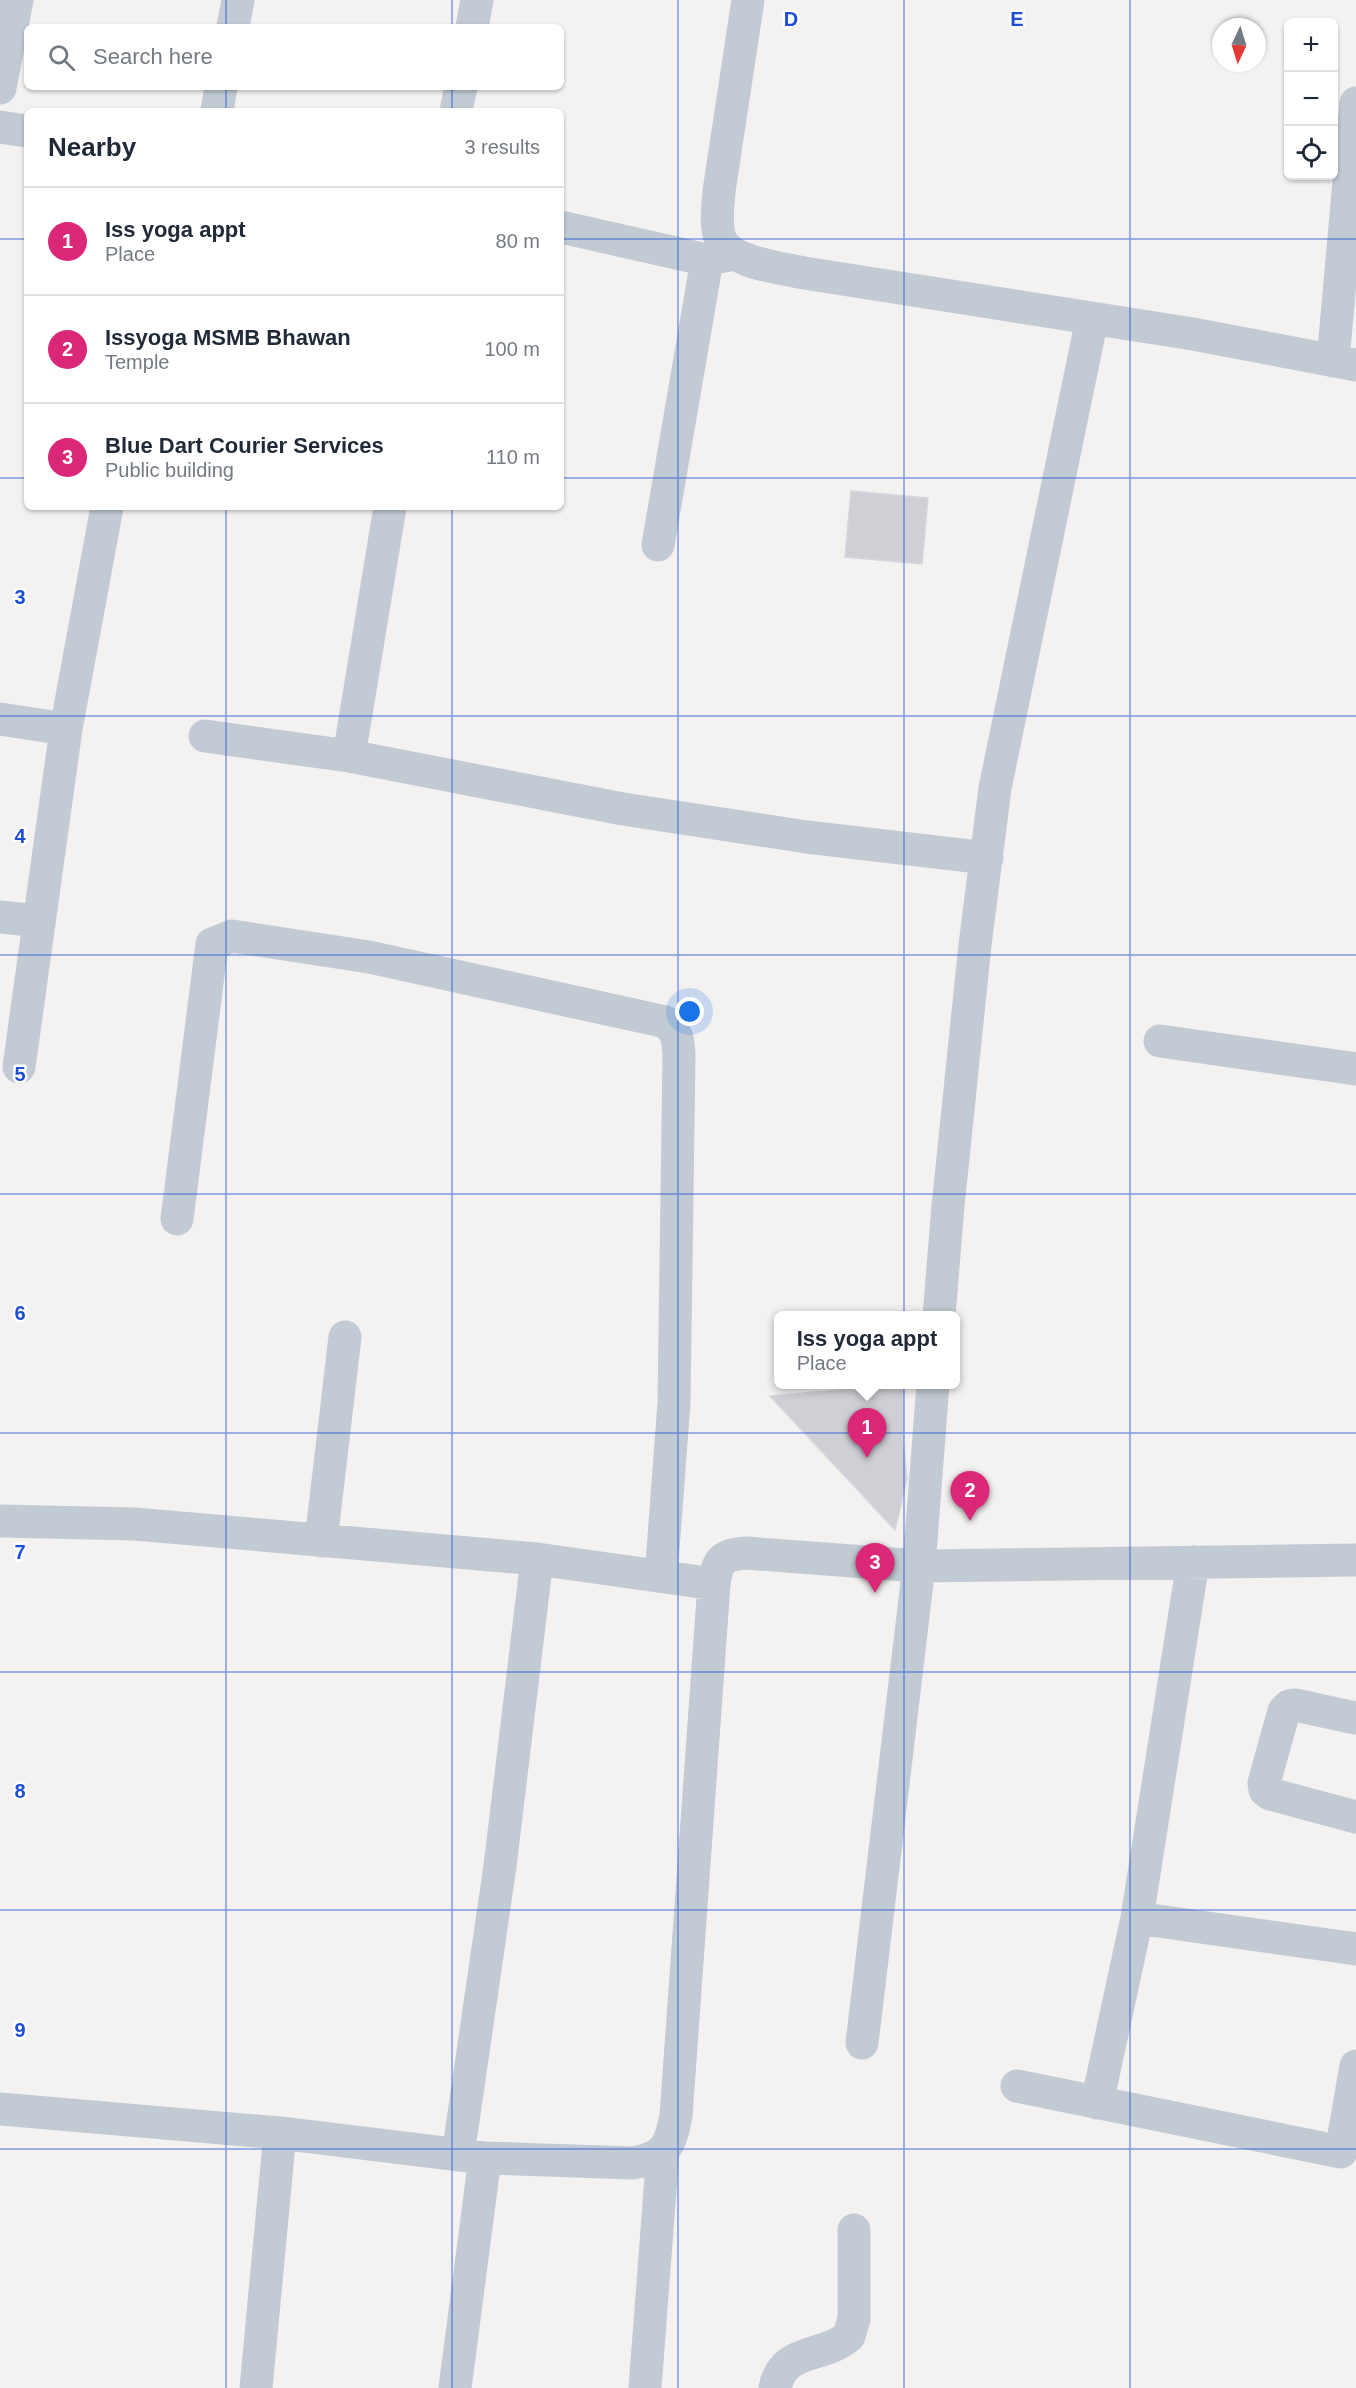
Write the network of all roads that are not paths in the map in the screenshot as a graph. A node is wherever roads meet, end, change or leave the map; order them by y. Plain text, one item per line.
1 (17, 0) edge
2 (238, 0) edge
3 (477, 0) edge
4 (748, 0) edge
5 (234, 24) edge
6 (473, 24) edge
7 (0, 88) edge
8 (220, 90) edge
9 (460, 90) edge
10 (1356, 104) edge
11 (218, 108) edge
12 (457, 108) edge
13 (0, 127) edge
14 (24, 131) edge
15 (564, 228) edge
16 (720, 257) junction
17 (1092, 319) junction
18 (1344, 363) edge
19 (106, 510) edge
20 (390, 510) edge
21 (658, 545) dead end
22 (0, 719) edge
23 (66, 729) junction
24 (205, 736) dead end
25 (349, 756) junction
26 (987, 858) junction
27 (0, 917) edge
28 (39, 921) junction
29 (1160, 1041) dead end
30 (19, 1067) dead end
31 (1356, 1069) edge
32 (177, 1219) dead end
33 (939, 1311) edge
34 (345, 1337) dead end
35 (933, 1389) edge
36 (0, 1521) edge
37 (321, 1541) junction
38 (537, 1559) junction
39 (1356, 1560) edge
40 (1193, 1562) junction
41 (919, 1566) junction
42 (661, 1576) junction
43 (714, 1584) junction
44 (1356, 1718) edge
45 (1356, 1817) edge
46 (1137, 1918) junction
47 (1356, 1948) edge
48 (862, 2043) dead end
49 (1356, 2066) edge
50 (1017, 2086) dead end
51 (1097, 2103) junction
52 (0, 2109) edge
53 (280, 2133) junction
54 (663, 2151) junction
55 (472, 2157) junction
56 (854, 2230) dead end
57 (256, 2388) edge
58 (455, 2388) edge
59 (645, 2388) edge
60 (775, 2388) edge

1 - 7 street
2 - 5 street
3 - 6 street
4 - 16 street
8 - 11 street
9 - 12 street
10 - 18 street
13 - 14 street
15 - 16 street
16 - 17 street
16 - 21 street
17 - 18 street
17 - 26 street
19 - 23 street
20 - 25 street
22 - 23 street
23 - 28 street
24 - 25 street
25 - 26 street
26 - 33 street
27 - 28 street
28 - 30 street
29 - 31 street
32 - 42 street
34 - 37 street
35 - 41 street
36 - 37 street
37 - 38 street
38 - 42 street
38 - 55 street
39 - 40 street
40 - 41 street
40 - 46 street
41 - 43 street
41 - 48 street
42 - 43 street
43 - 54 street
44 - 45 street
46 - 47 street
46 - 51 street
49 - 51 street
50 - 51 street
52 - 53 street
53 - 55 street
53 - 57 street
54 - 55 street
54 - 59 street
55 - 58 street
56 - 60 street

